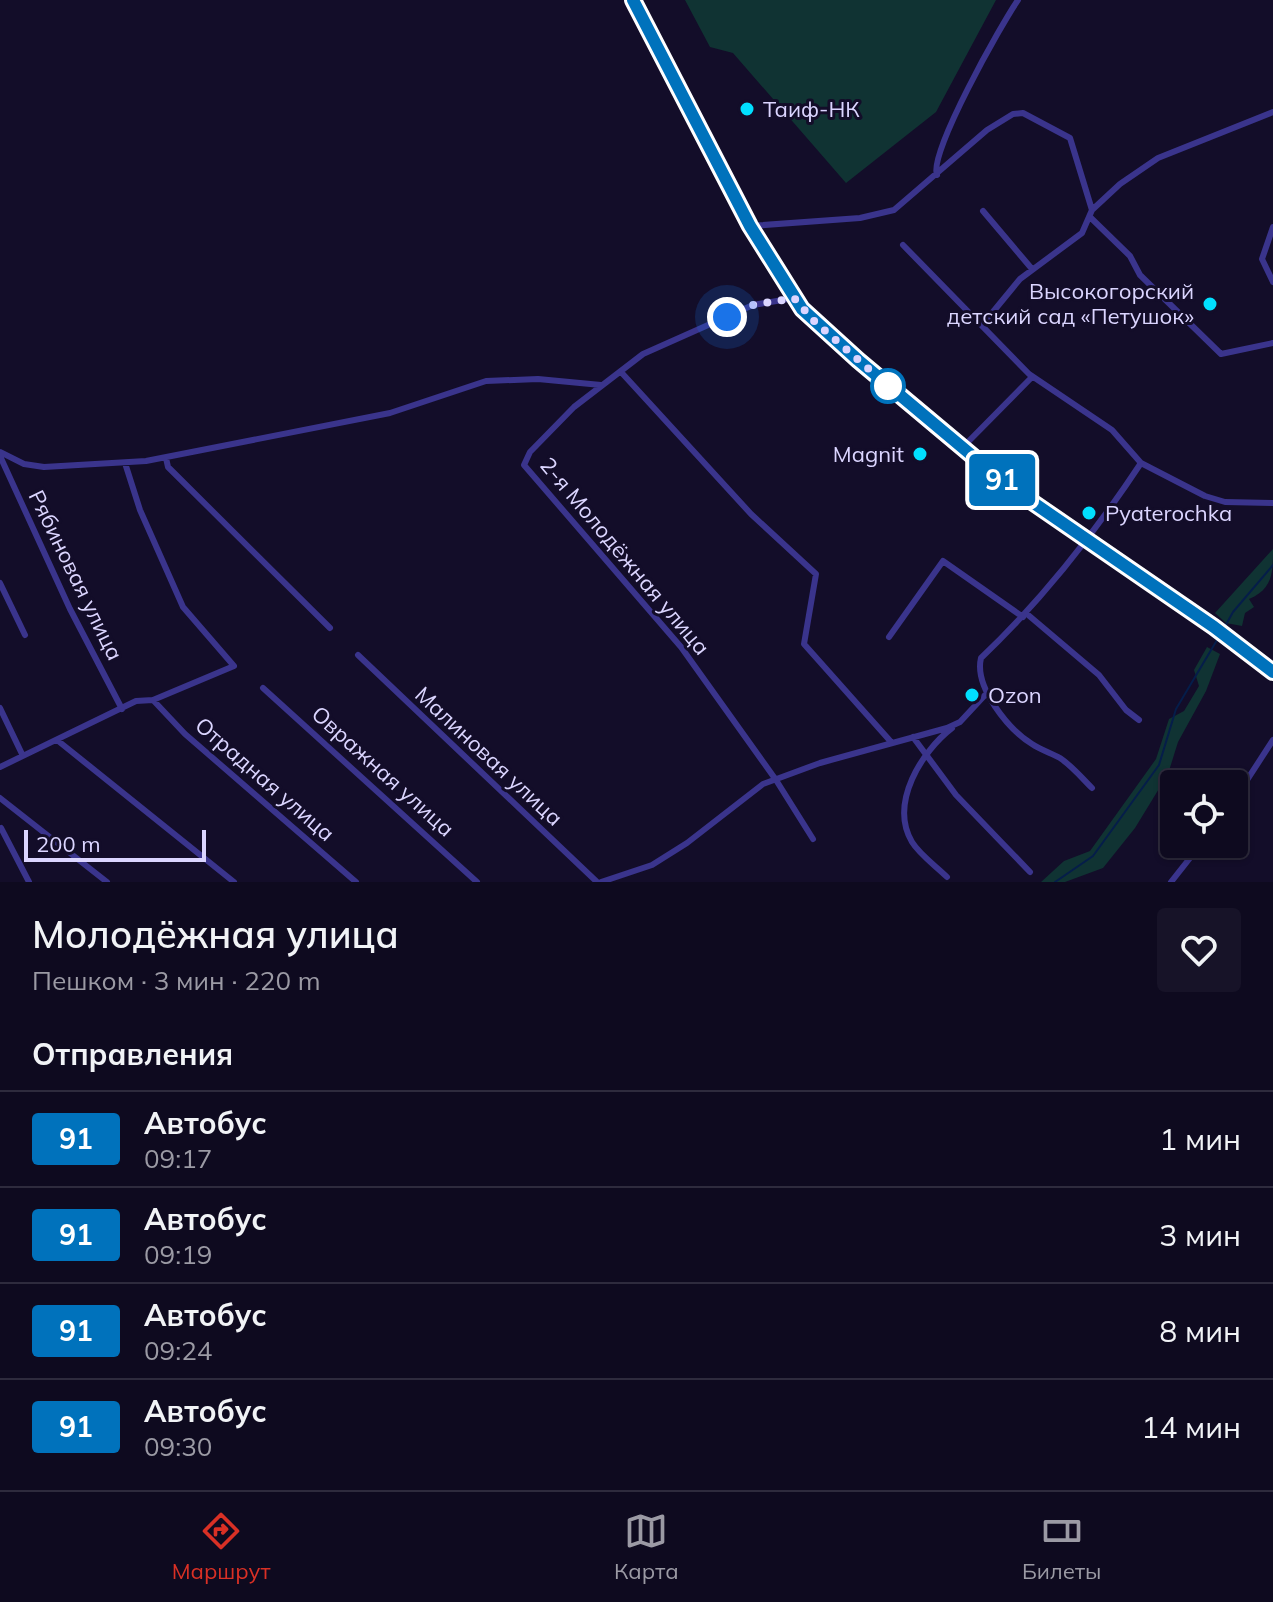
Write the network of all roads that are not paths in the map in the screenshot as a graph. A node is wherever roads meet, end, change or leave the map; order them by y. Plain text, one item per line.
1 (633, 0) edge
2 (1018, 0) edge
3 (1273, 112) edge
4 (937, 175) junction
5 (1092, 210) junction
6 (983, 211) dead end
7 (1091, 218) junction
8 (750, 226) junction
9 (1273, 227) edge
10 (903, 245) dead end
11 (1269, 247) edge
12 (1032, 269) junction
13 (1273, 282) edge
14 (794, 298) junction
15 (983, 324) junction
16 (1273, 343) edge
17 (621, 372) junction
18 (1032, 377) junction
19 (601, 385) junction
20 (962, 448) junction
21 (0, 454) edge
22 (166, 458) junction
23 (125, 463) junction
24 (1141, 463) junction
25 (1273, 503) edge
26 (1085, 541) junction
27 (0, 583) edge
28 (1025, 616) junction
29 (330, 628) dead end
30 (25, 635) dead end
31 (889, 637) dead end
32 (358, 655) dead end
33 (1273, 672) edge
34 (263, 688) dead end
35 (986, 694) junction
36 (153, 700) junction
37 (0, 708) edge
38 (122, 709) junction
39 (1139, 720) dead end
40 (960, 722) junction
41 (913, 737) junction
42 (57, 740) junction
43 (1273, 740) edge
44 (892, 743) junction
45 (927, 753) junction
46 (22, 754) junction
47 (0, 767) edge
48 (1248, 778) edge
49 (776, 780) junction
50 (1092, 788) dead end
51 (0, 798) edge
52 (1, 828) edge
53 (813, 839) dead end
54 (1190, 858) edge
55 (1030, 872) dead end
56 (947, 877) dead end
57 (29, 882) edge
58 (107, 882) edge
59 (234, 882) edge
60 (356, 882) edge
61 (477, 882) edge
62 (601, 882) edge
63 (1171, 882) edge

1 - 8 main road
2 - 4 street
3 - 5 street
4 - 5 street
4 - 8 street
5 - 7 street
6 - 12 street
7 - 12 street
7 - 16 street
8 - 14 main road
9 - 11 street
10 - 15 street
11 - 13 street
12 - 15 street
14 - 17 street, 2-я Молодёжная улица
14 - 20 main road
15 - 18 street
17 - 19 street, 2-я Молодёжная улица
17 - 44 street
18 - 20 street
18 - 24 street
19 - 22 street
19 - 49 street, 2-я Молодёжная улица
20 - 26 main road
21 - 23 street
21 - 38 street, Рябиновая улица
22 - 23 street
22 - 29 street
23 - 36 street
24 - 25 street
24 - 26 street
26 - 28 street
26 - 33 main road
27 - 30 street
28 - 31 street
28 - 35 street
28 - 39 street
32 - 62 street, Малиновая улица
34 - 61 street, Овражная улица
35 - 40 street
35 - 50 street
36 - 38 street
36 - 60 street, Отрадная улица
37 - 46 street
38 - 42 street
40 - 41 street
40 - 45 street
41 - 44 street
41 - 45 street
42 - 46 street
42 - 59 street
43 - 48 street
44 - 49 street
45 - 55 street
45 - 56 street
46 - 47 street
49 - 53 street, 2-я Молодёжная улица
49 - 62 street
51 - 58 street
52 - 57 street
54 - 63 street

